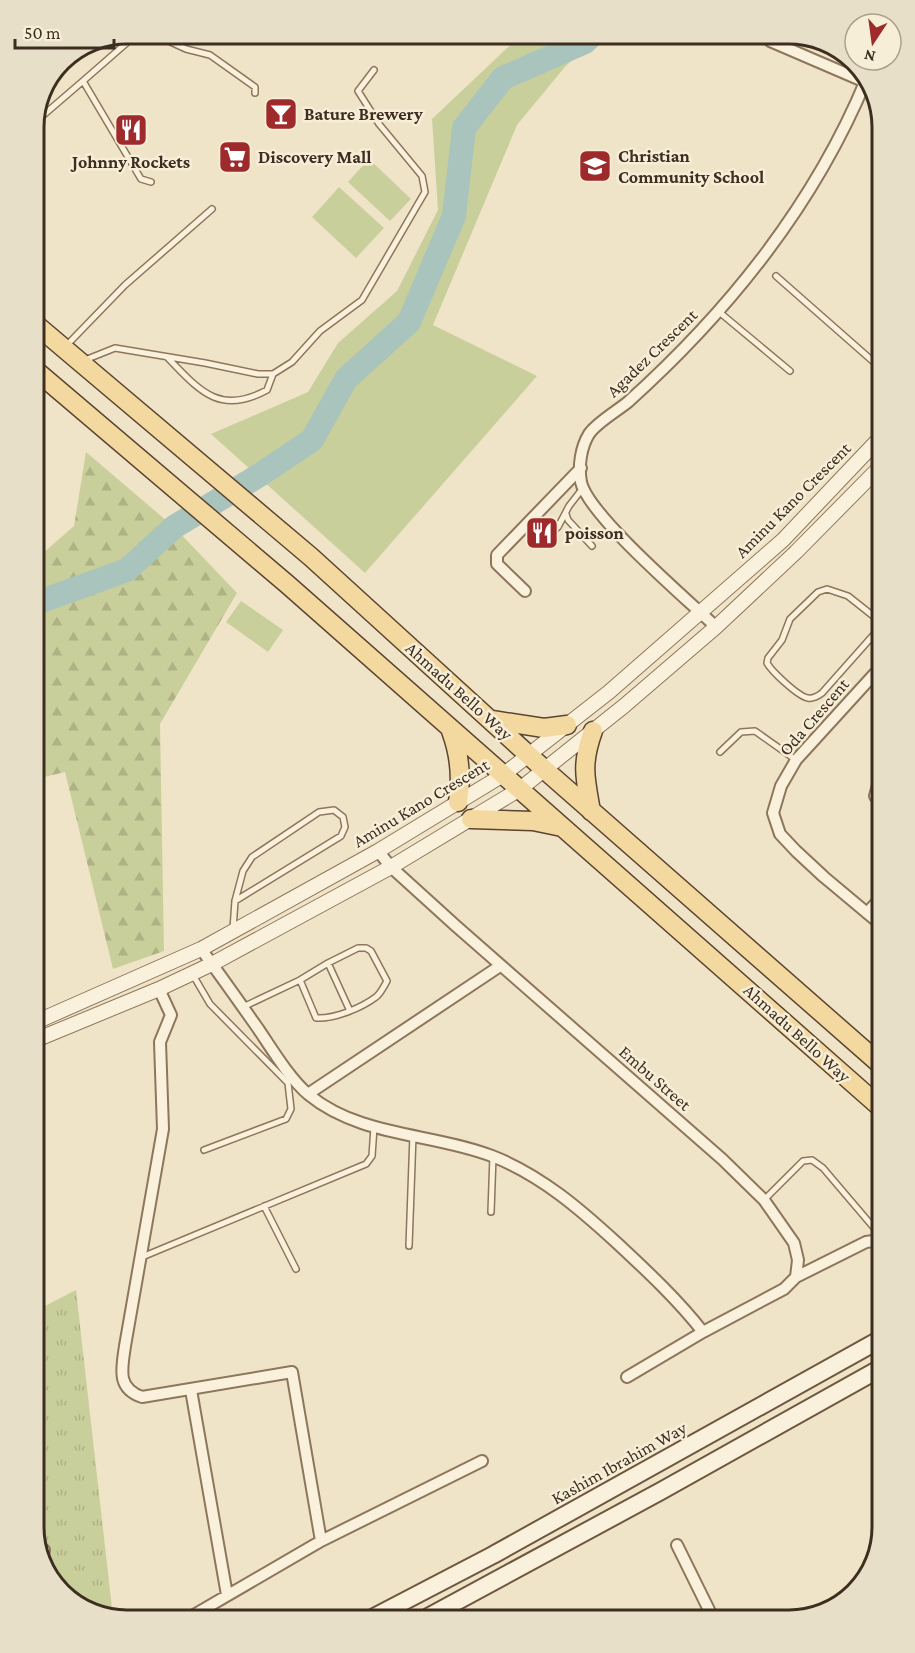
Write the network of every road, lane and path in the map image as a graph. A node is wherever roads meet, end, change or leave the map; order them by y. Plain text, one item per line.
1 (125, 44) edge
2 (174, 44) edge
3 (777, 44) edge
4 (374, 70) dead end
5 (855, 78) edge
6 (82, 81) junction
7 (863, 91) edge
8 (255, 93) dead end
9 (45, 114) edge
10 (151, 182) dead end
11 (212, 209) dead end
12 (776, 276) dead end
13 (718, 311) junction
14 (44, 331) edge
15 (64, 348) junction
16 (166, 356) junction
17 (872, 360) edge
18 (81, 362) junction
19 (790, 371) dead end
20 (273, 374) junction
21 (44, 377) edge
22 (872, 446) edge
23 (581, 468) junction
24 (872, 475) edge
25 (584, 487) junction
26 (566, 514) junction
27 (540, 543) dead end
28 (592, 546) dead end
29 (525, 591) dead end
30 (700, 612) junction
31 (872, 615) edge
32 (716, 627) junction
33 (872, 637) edge
34 (872, 677) edge
35 (490, 719) junction
36 (567, 725) junction
37 (451, 729) junction
38 (593, 731) junction
39 (720, 752) dead end
40 (529, 755) junction
41 (796, 760) junction
42 (545, 770) junction
43 (503, 775) junction
44 (520, 789) junction
45 (458, 802) junction
46 (591, 811) junction
47 (471, 819) junction
48 (563, 827) junction
49 (378, 851) junction
50 (391, 867) junction
51 (235, 901) junction
52 (872, 908) edge
53 (867, 913) junction
54 (872, 917) edge
55 (233, 931) junction
56 (201, 949) junction
57 (327, 963) junction
58 (212, 964) junction
59 (500, 966) junction
60 (192, 973) junction
61 (300, 980) junction
62 (159, 989) junction
63 (243, 1007) junction
64 (350, 1011) junction
65 (43, 1019) edge
66 (43, 1037) edge
67 (872, 1057) edge
68 (308, 1094) junction
69 (872, 1100) edge
70 (374, 1127) junction
71 (413, 1135) junction
72 (204, 1150) dead end
73 (493, 1156) junction
74 (765, 1200) junction
75 (264, 1206) junction
76 (491, 1212) dead end
77 (872, 1226) edge
78 (872, 1241) edge
79 (409, 1246) dead end
80 (142, 1257) junction
81 (296, 1269) dead end
82 (796, 1277) junction
83 (703, 1332) junction
84 (872, 1344) edge
85 (872, 1373) edge
86 (627, 1377) dead end
87 (191, 1390) junction
88 (482, 1461) dead end
89 (321, 1541) junction
90 (677, 1545) dead end
91 (227, 1595) junction
92 (203, 1609) edge
93 (389, 1609) edge
94 (442, 1609) edge
95 (709, 1610) edge

1 - 6 lane
2 - 8 lane
3 - 5 street
4 - 20 lane
6 - 9 lane
6 - 10 lane
7 - 13 street, Agadez Crescent
11 - 15 lane
12 - 17 lane
13 - 19 lane
13 - 23 street, Agadez Crescent
14 - 15 main road, Ahmadu Bello Way
15 - 18 main road, Ahmadu Bello Way
16 - 18 lane
16 - 20 lane
16 - 20 lane
18 - 35 main road, Ahmadu Bello Way
21 - 37 main road, Ahmadu Bello Way
22 - 30 street, Aminu Kano Crescent
23 - 25 street, Agadez Crescent
23 - 29 street
24 - 32 street, Aminu Kano Crescent
25 - 26 lane
25 - 30 street, Agadez Crescent
26 - 27 lane
26 - 28 lane
30 - 32 street, Agadez Crescent
30 - 36 street, Aminu Kano Crescent
31 - 33 lane
32 - 38 street, Aminu Kano Crescent
34 - 41 street, Oda Crescent
35 - 36 main road
35 - 40 main road, Ahmadu Bello Way
36 - 40 street, Aminu Kano Crescent
37 - 43 main road, Ahmadu Bello Way
37 - 45 main road
38 - 42 street, Aminu Kano Crescent
38 - 46 main road
39 - 41 lane
40 - 42 main road, Ahmadu Bello Way
40 - 43 street, Aminu Kano Crescent
41 - 53 street, Oda Crescent
42 - 44 street, Aminu Kano Crescent
42 - 46 main road, Ahmadu Bello Way
43 - 44 main road, Ahmadu Bello Way
43 - 45 street, Aminu Kano Crescent
44 - 47 street, Aminu Kano Crescent
44 - 48 main road, Ahmadu Bello Way
45 - 49 street, Aminu Kano Crescent
46 - 67 main road, Ahmadu Bello Way
47 - 48 main road
47 - 50 street, Aminu Kano Crescent
48 - 69 main road, Ahmadu Bello Way
49 - 50 street, Embu Street
49 - 55 street, Aminu Kano Crescent
50 - 58 street, Aminu Kano Crescent
50 - 59 street, Embu Street
51 - 51 lane
51 - 55 lane
52 - 53 street
53 - 54 street, Oda Crescent
55 - 56 street, Aminu Kano Crescent
56 - 58 street
56 - 65 street, Aminu Kano Crescent
57 - 61 lane
57 - 64 lane
57 - 64 lane
58 - 60 street, Aminu Kano Crescent
58 - 63 street
59 - 68 street
59 - 74 street, Embu Street
60 - 62 street, Aminu Kano Crescent
60 - 72 lane
61 - 63 lane
61 - 64 lane
62 - 66 street, Aminu Kano Crescent
62 - 80 street
63 - 68 street
68 - 70 street
70 - 71 street
70 - 75 lane
71 - 73 street
71 - 79 lane
73 - 76 lane
73 - 83 street
74 - 77 lane
74 - 82 street, Embu Street
75 - 80 lane
75 - 81 lane
78 - 82 street
80 - 87 street
82 - 83 street
83 - 86 street
84 - 93 main road, Kashim Ibrahim Way
85 - 94 main road
87 - 89 street
87 - 91 street
88 - 89 street
89 - 91 street
90 - 95 street
91 - 92 street

